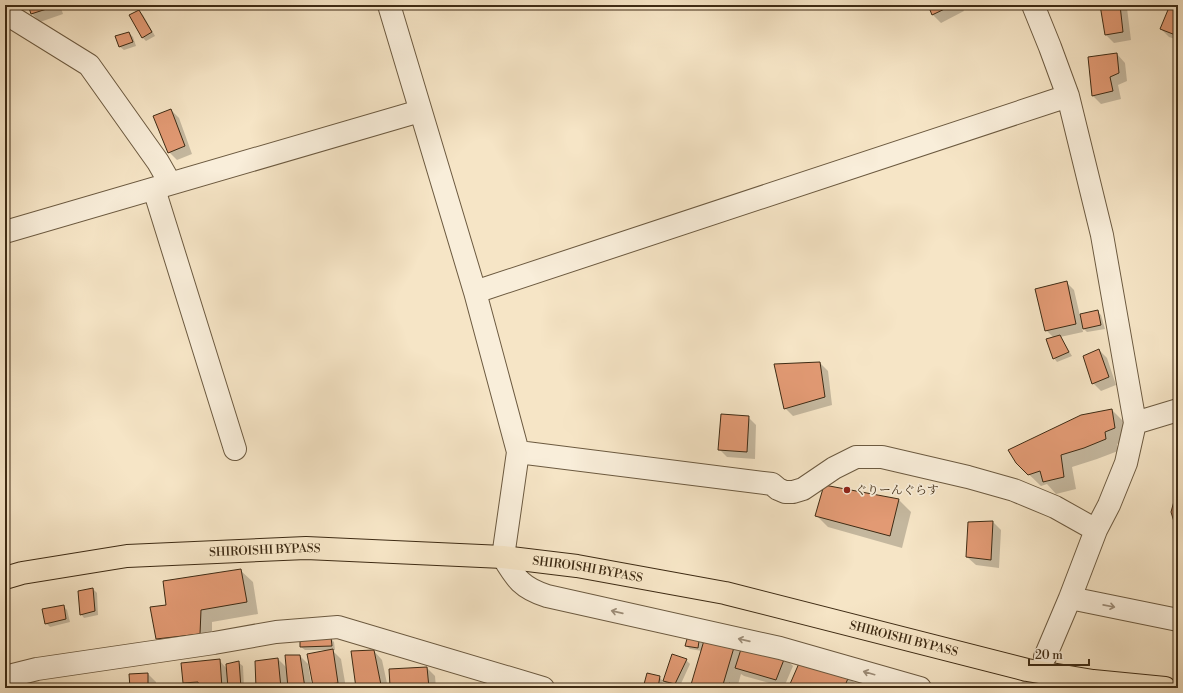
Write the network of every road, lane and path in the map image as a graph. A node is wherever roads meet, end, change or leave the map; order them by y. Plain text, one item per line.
1 (389, 5) edge
2 (1033, 5) edge
3 (5, 13) edge
4 (1068, 96) junction
5 (420, 111) junction
6 (162, 186) junction
7 (5, 232) edge
8 (475, 292) junction
9 (1178, 410) edge
10 (1135, 423) junction
11 (235, 449) dead end
12 (518, 452) junction
13 (1096, 530) junction
14 (502, 557) junction
15 (5, 578) edge
16 (1070, 598) junction
17 (1178, 620) edge
18 (1045, 657) tunnel mouth
19 (5, 677) edge
20 (485, 679) edge
21 (1178, 687) edge
22 (543, 688) edge
23 (920, 688) edge
24 (1161, 688) edge
25 (1165, 688) edge

1 - 5 street
2 - 4 street
3 - 6 street
4 - 8 street
4 - 10 street
5 - 6 street
5 - 8 street
6 - 7 street
6 - 11 street
8 - 12 street
9 - 10 street
10 - 13 street
12 - 13 street
12 - 14 street
13 - 16 street
14 - 15 highway, SHIROISHI BYPASS
23 -> 14 street
14 - 24 highway, SHIROISHI BYPASS
16 -> 17 street
16 - 18 street
19 - 20 street
20 - 22 street
21 - 24 highway, SHIROISHI BYPASS
24 - 25 highway, SHIROISHI BYPASS

